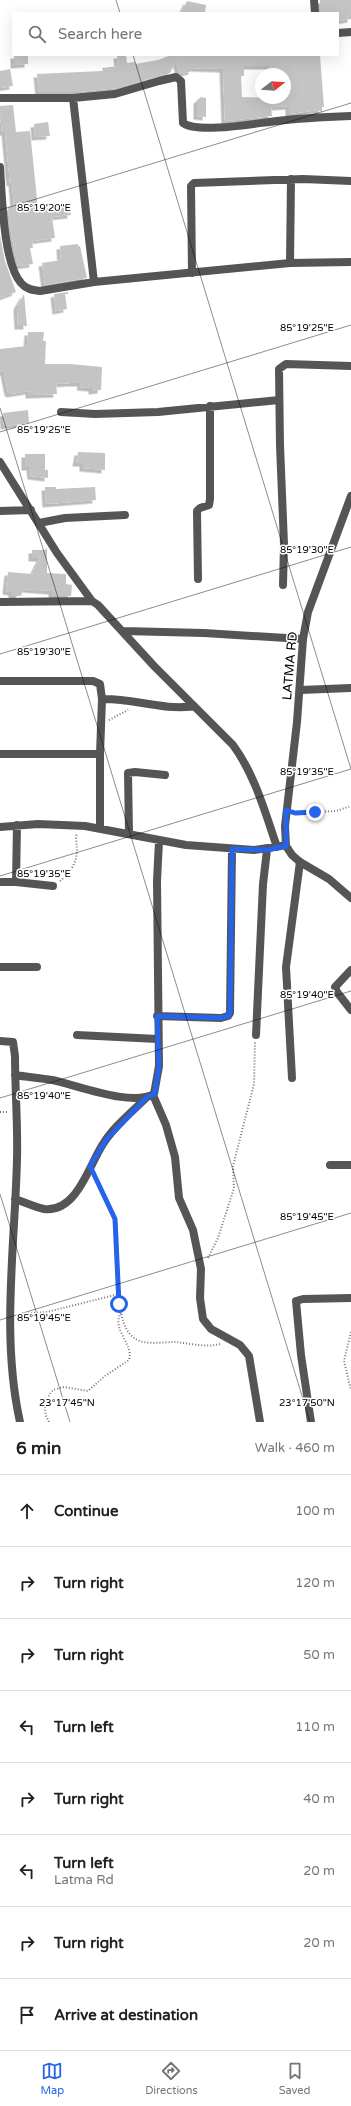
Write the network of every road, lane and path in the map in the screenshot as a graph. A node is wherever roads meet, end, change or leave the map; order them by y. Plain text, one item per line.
1 (314, 0) edge
2 (315, 12) edge
3 (351, 32) edge
4 (339, 33) edge
5 (0, 98) edge
6 (73, 98) junction
7 (351, 116) edge
8 (0, 167) edge
9 (291, 180) junction
10 (351, 181) edge
11 (351, 262) edge
12 (290, 263) junction
13 (192, 273) junction
14 (94, 282) junction
15 (351, 366) edge
16 (279, 400) junction
17 (210, 406) junction
18 (61, 412) dead end
19 (0, 462) edge
20 (351, 496) edge
21 (30, 510) junction
22 (0, 511) edge
23 (125, 515) dead end
24 (39, 523) junction
25 (198, 579) dead end
26 (283, 585) dead end
27 (92, 601) junction
28 (0, 602) edge
29 (124, 631) junction
30 (303, 639) junction
31 (0, 681) edge
32 (351, 688) edge
33 (300, 690) junction
34 (102, 699) junction
35 (136, 702) junction
36 (194, 706) junction
37 (106, 722) dead end
38 (0, 754) edge
39 (100, 754) junction
40 (165, 775) dead end
41 (351, 806) edge
42 (286, 810) junction
43 (17, 825) junction
44 (85, 826) junction
45 (0, 827) edge
46 (100, 827) junction
47 (129, 833) junction
48 (160, 841) junction
49 (286, 846) junction
50 (277, 847) junction
51 (232, 849) junction
52 (267, 850) junction
53 (300, 862) junction
54 (0, 882) edge
55 (16, 882) junction
56 (53, 886) joint
57 (351, 898) edge
58 (0, 967) edge
59 (37, 967) dead end
60 (351, 970) edge
61 (351, 1010) edge
62 (157, 1016) junction
63 (77, 1035) dead end
64 (256, 1035) joint
65 (158, 1039) junction
66 (0, 1041) edge
67 (15, 1075) junction
68 (292, 1078) dead end
69 (150, 1096) junction
70 (330, 1165) dead end
71 (351, 1165) edge
72 (90, 1166) junction
73 (15, 1199) junction
74 (201, 1269) junction
75 (119, 1294) junction
76 (351, 1298) edge
77 (121, 1312) junction
78 (11, 1313) junction
79 (351, 1332) edge
80 (232, 1340) junction
81 (351, 1390) edge
82 (20, 1422) edge
83 (49, 1422) edge
84 (260, 1422) edge
85 (311, 1422) edge

1 - 2 street
3 - 4 street
5 - 6 street
6 - 7 street
6 - 14 street
8 - 14 street
9 - 10 street
9 - 12 street
9 - 13 street
11 - 12 street
12 - 13 street
13 - 14 street
15 - 16 street
16 - 17 street
16 - 26 street
17 - 18 street
17 - 25 street
19 - 21 street
20 - 30 street, LATMA RD
21 - 22 street
21 - 24 street
23 - 24 street
24 - 27 street
27 - 28 street
27 - 29 street
29 - 30 street
29 - 36 street
30 - 33 street, LATMA RD
31 - 34 street
32 - 33 street
33 - 42 street, LATMA RD
34 - 35 street
34 - 39 street
35 - 36 street
35 - 37 path
36 - 50 street
38 - 39 street
39 - 46 street
40 - 47 street
41 - 42 path
42 - 49 street, LATMA RD
43 - 44 street
43 - 45 street
43 - 55 street
44 - 46 street
44 - 56 path
46 - 47 street
47 - 48 street
48 - 51 street
48 - 62 street
49 - 50 street
49 - 53 street
50 - 52 street
51 - 52 street
51 - 62 street
52 - 64 street
53 - 57 street
53 - 68 street
54 - 55 street
55 - 56 street
58 - 59 street
60 - 61 street
62 - 65 street
63 - 65 street
64 - 74 path
65 - 69 street
66 - 67 street
67 - 69 street
67 - 73 street
69 - 72 street
69 - 74 street
70 - 71 street
72 - 73 street
72 - 75 path
73 - 78 street
74 - 80 street
75 - 77 path
75 - 78 path
76 - 85 street
77 - 80 path
77 - 83 path
78 - 82 street
79 - 81 path
80 - 84 street

